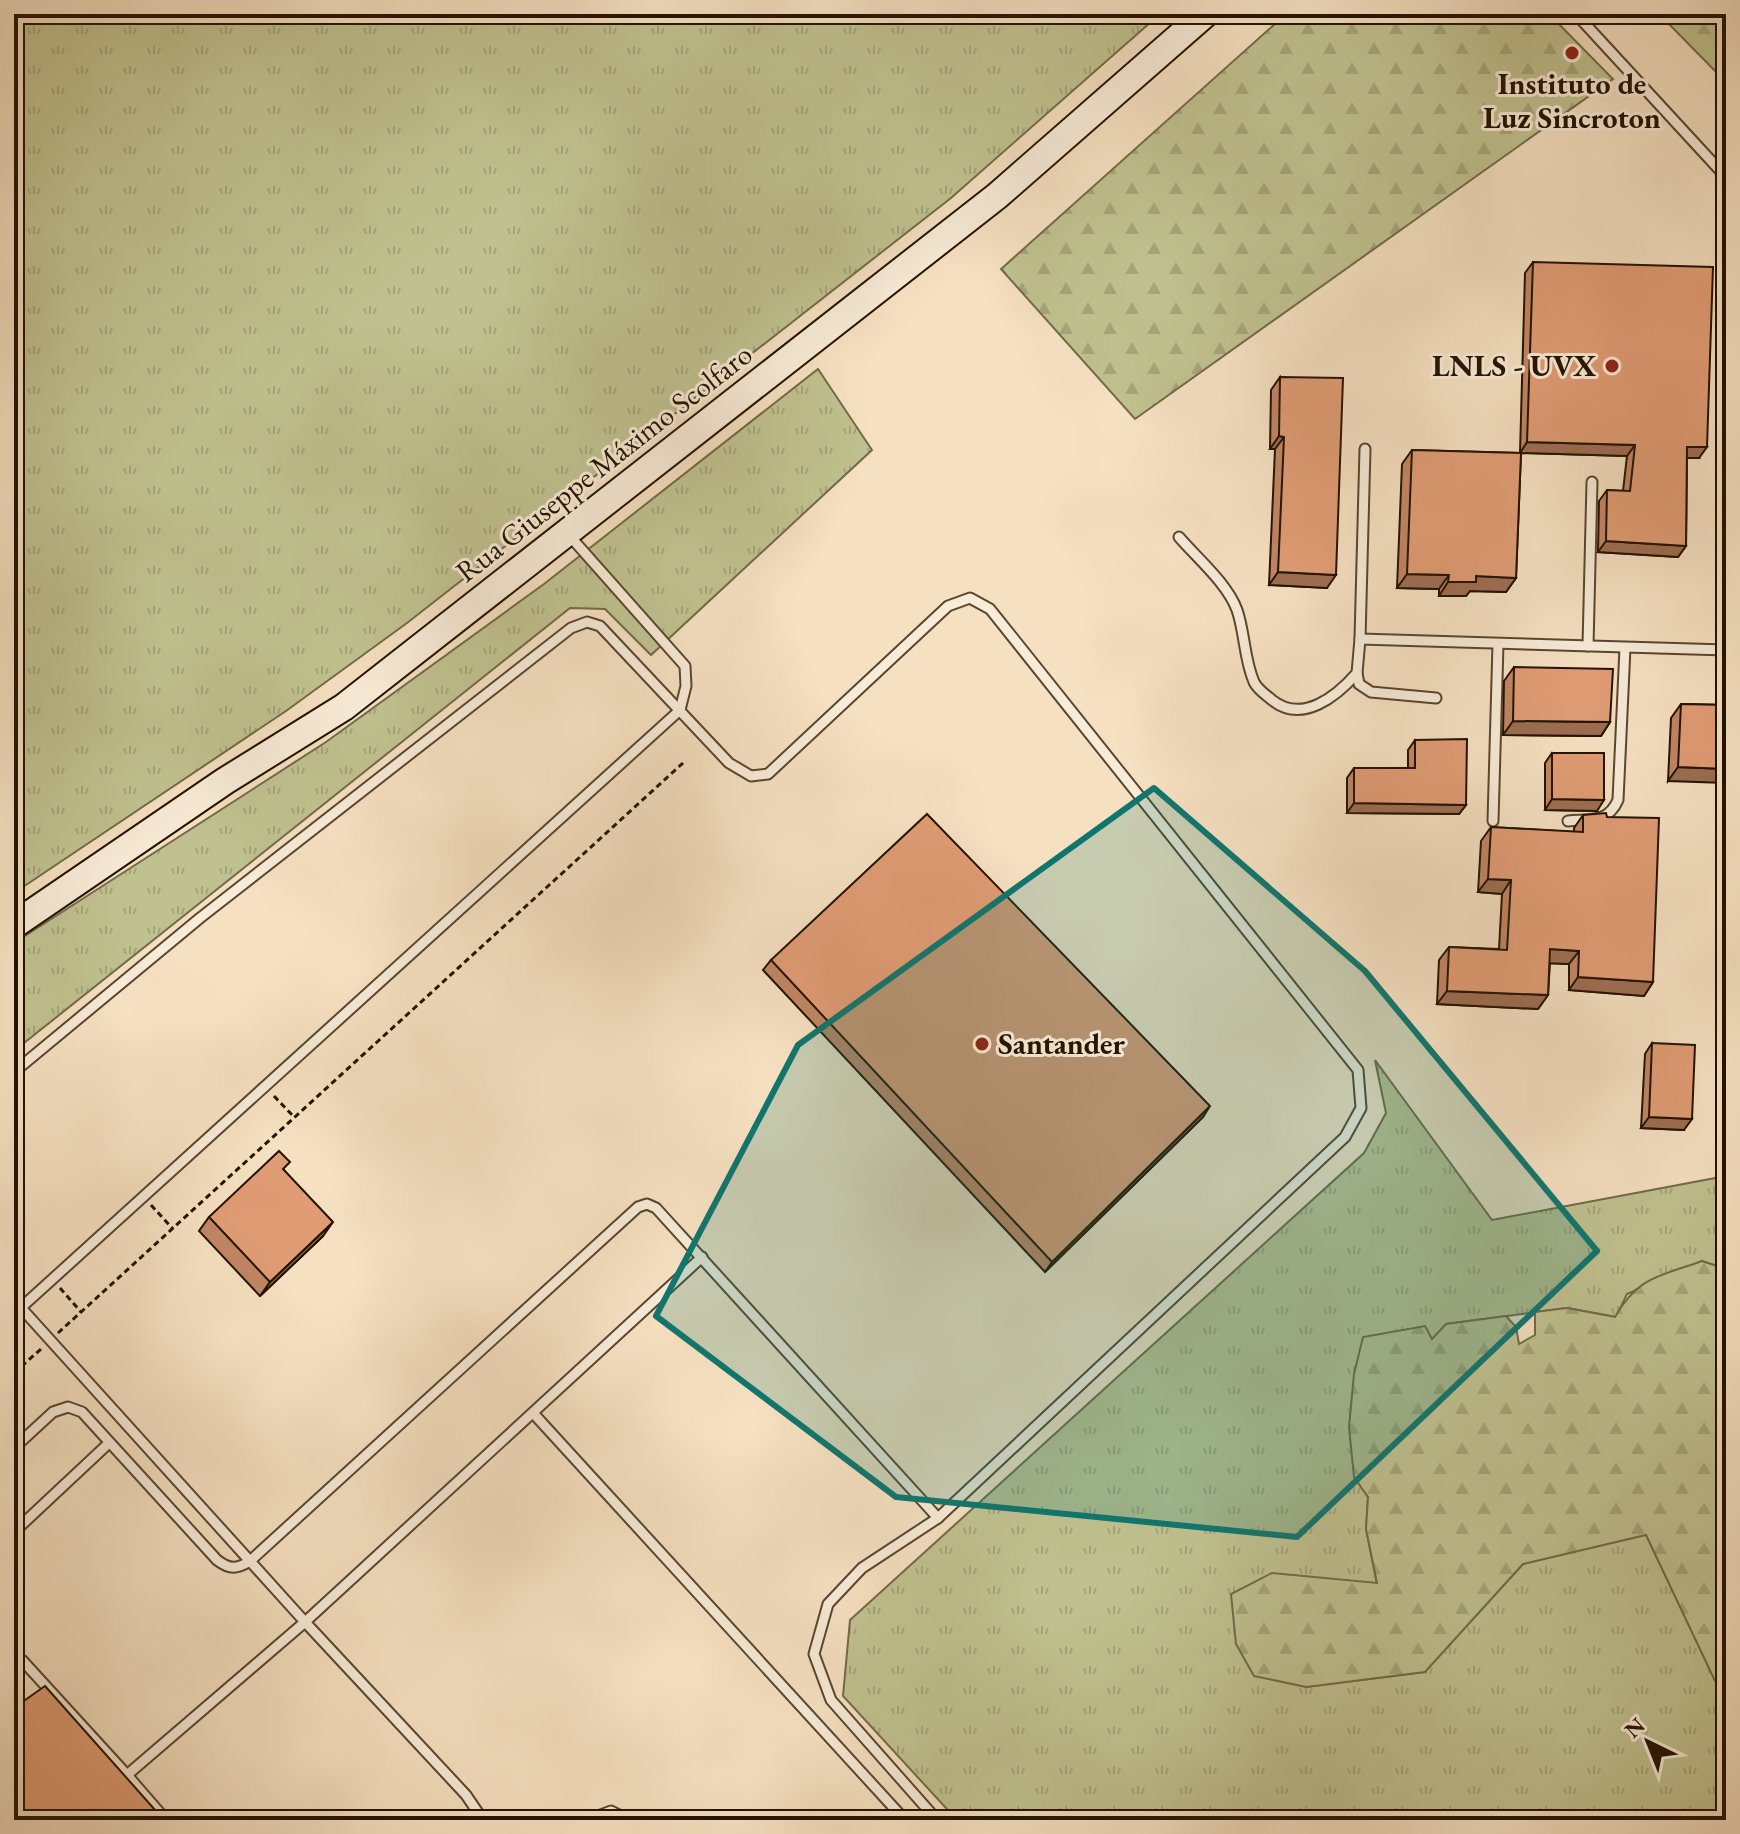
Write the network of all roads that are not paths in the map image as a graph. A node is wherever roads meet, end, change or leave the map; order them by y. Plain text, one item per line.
1 (1205, 14) edge
2 (1576, 14) edge
3 (1726, 177) edge
4 (1365, 449) dead end
5 (1592, 482) dead end
6 (568, 534) junction
7 (1179, 537) dead end
8 (1360, 639) junction
9 (1498, 644) junction
10 (1588, 646) junction
11 (1625, 648) junction
12 (1726, 650) edge
13 (1357, 673) junction
14 (1436, 698) dead end
15 (680, 710) junction
16 (1493, 821) dead end
17 (1568, 821) dead end
18 (14, 925) edge
19 (14, 1072) edge
20 (702, 1257) junction
21 (16, 1307) edge
22 (533, 1413) junction
23 (109, 1443) junction
24 (14, 1448) edge
25 (938, 1518) junction
26 (14, 1532) edge
27 (250, 1561) junction
28 (305, 1622) junction
29 (14, 1657) edge
30 (127, 1775) junction
31 (166, 1820) edge
32 (483, 1820) edge
33 (587, 1820) edge
34 (629, 1820) edge
35 (905, 1820) edge
36 (937, 1820) edge

1 - 6 main road, Rua Giuseppe Máximo Scolfaro
2 - 3 lane
4 - 8 lane
5 - 10 lane
6 - 15 lane
6 - 18 main road, Rua Giuseppe Máximo Scolfaro
7 - 13 lane
8 - 9 lane
8 - 13 lane
9 - 10 lane
9 - 16 lane
10 - 11 lane
11 - 12 lane
11 - 17 lane
13 - 14 lane
15 - 19 lane
15 - 21 lane
15 - 25 lane
20 - 22 lane
20 - 25 lane
20 - 27 lane
21 - 27 lane
22 - 28 lane
22 - 35 lane
23 - 24 lane
23 - 26 lane
23 - 27 lane
25 - 36 lane
27 - 28 lane
28 - 30 lane
28 - 32 lane
29 - 30 lane
30 - 31 lane
33 - 34 lane

